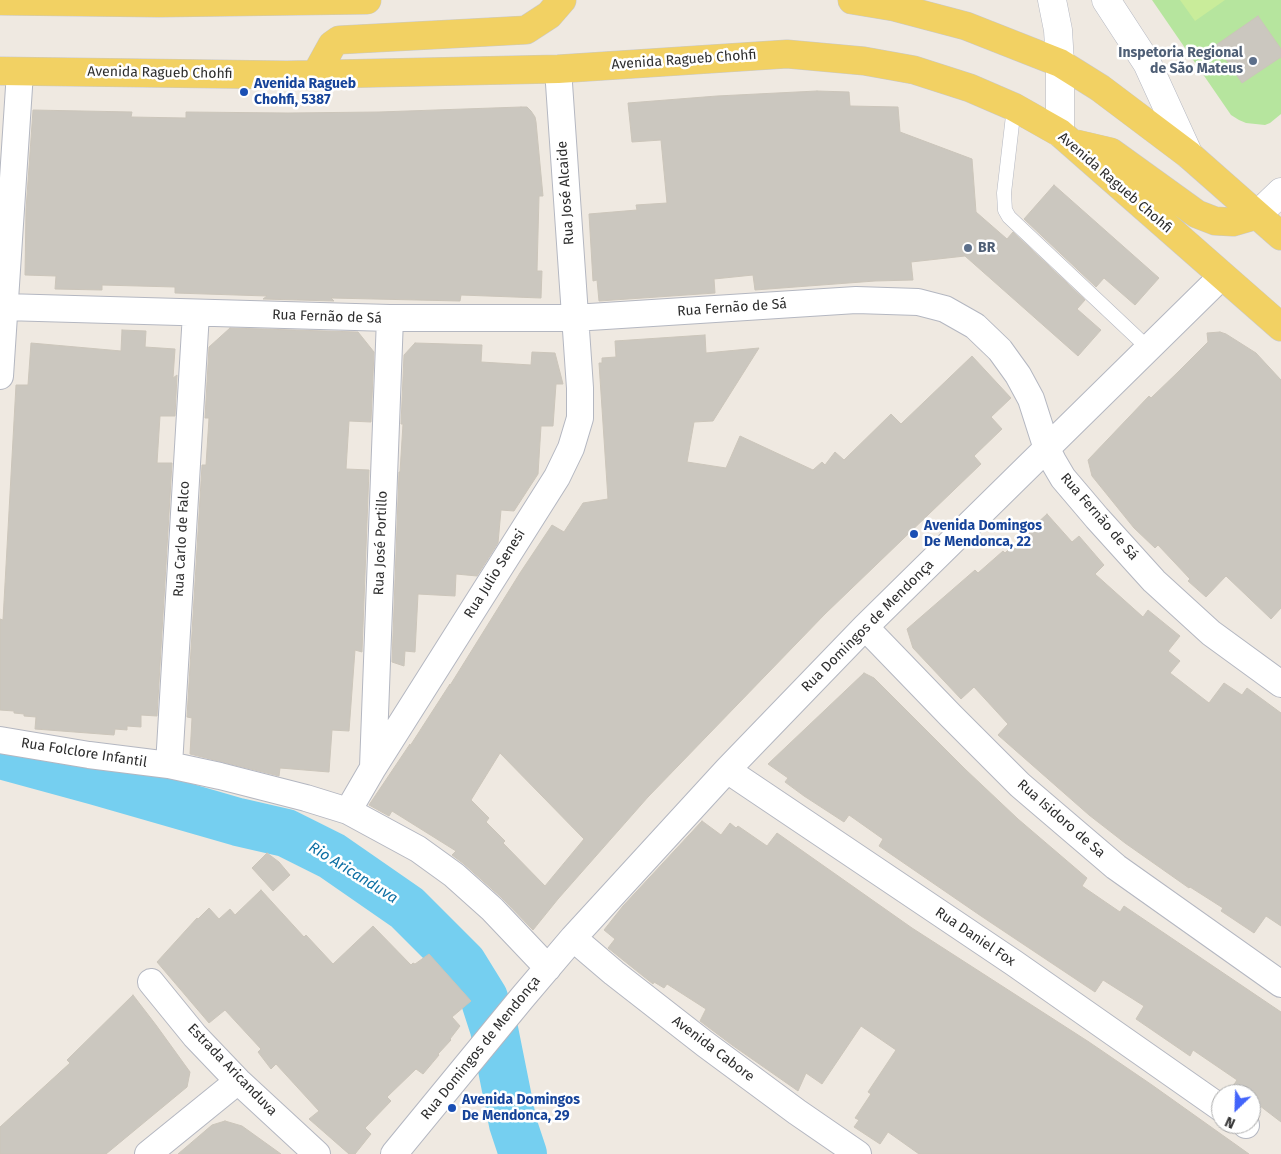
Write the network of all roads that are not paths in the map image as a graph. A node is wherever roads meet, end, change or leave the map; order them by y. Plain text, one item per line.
1 (0, 0) edge
2 (367, 0) edge
3 (562, 0) edge
4 (852, 0) edge
5 (1052, 0) edge
6 (1106, 0) edge
7 (1060, 63) junction
8 (558, 69) junction
9 (10, 71) edge
10 (316, 74) junction
11 (1014, 107) junction
12 (1065, 138) junction
13 (1189, 155) junction
14 (1281, 192) edge
15 (1257, 215) junction
16 (1281, 236) edge
17 (1222, 276) junction
18 (4, 308) junction
19 (196, 313) junction
20 (390, 318) junction
21 (574, 318) junction
22 (1281, 327) edge
23 (1148, 348) junction
24 (0, 376) edge
25 (1047, 448) junction
26 (865, 627) junction
27 (1281, 684) edge
28 (0, 740) edge
29 (169, 765) junction
30 (373, 768) junction
31 (727, 770) junction
32 (348, 811) junction
33 (573, 938) junction
34 (548, 968) junction
35 (151, 982) dead end
36 (1281, 984) edge
37 (238, 1081) junction
38 (1211, 1101) edge
39 (415, 1129) junction
40 (148, 1154) edge
41 (317, 1154) edge
42 (394, 1154) edge
43 (405, 1154) edge
44 (858, 1154) edge

1 - 2 main road
3 - 10 main road
4 - 7 main road
5 - 7 main road
6 - 13 main road
7 - 12 main road
7 - 13 main road
8 - 10 main road, Avenida Ragueb Chohfi
8 - 11 main road, Avenida Ragueb Chohfi
8 - 21 street, Rua José Alcaide
9 - 10 main road, Avenida Ragueb Chohfi
9 - 18 street
11 - 12 main road, Avenida Ragueb Chohfi
11 - 23 lane
12 - 15 main road
12 - 17 main road, Avenida Ragueb Chohfi
13 - 15 main road
14 - 15 main road
15 - 16 main road
17 - 22 main road, Avenida Ragueb Chohfi
17 - 23 street, Rua Domingos de Mendonça
18 - 19 street, Rua Fernão de Sá
18 - 24 street
19 - 20 street, Rua Fernão de Sá
19 - 29 street, Rua Carlo de Falco
20 - 21 street, Rua Fernão de Sá
20 - 30 street, Rua José Portillo
21 - 25 street, Rua Fernão de Sá
21 - 30 street, Rua Julio Senesi
23 - 25 street, Rua Domingos de Mendonça
25 - 26 street, Rua Domingos de Mendonça
25 - 27 street, Rua Fernão de Sá
26 - 31 street, Rua Domingos de Mendonça
26 - 36 street, Rua Isidoro de Sa
28 - 29 street, Rua Folclore Infantil
29 - 32 street, Rua Folclore Infantil
30 - 32 street, Rua Julio Senesi
31 - 33 street, Rua Domingos de Mendonça
31 - 38 street, Rua Daniel Fox
32 - 34 street, Rua Domingos de Mendonça
33 - 34 street, Rua Domingos de Mendonça
33 - 44 street, Avenida Cabore
34 - 39 street, Rua Domingos de Mendonça
35 - 37 street, Estrada Aricanduva
37 - 40 street
37 - 41 street, Estrada Aricanduva
39 - 42 street, Rua Domingos de Mendonça
39 - 43 street

